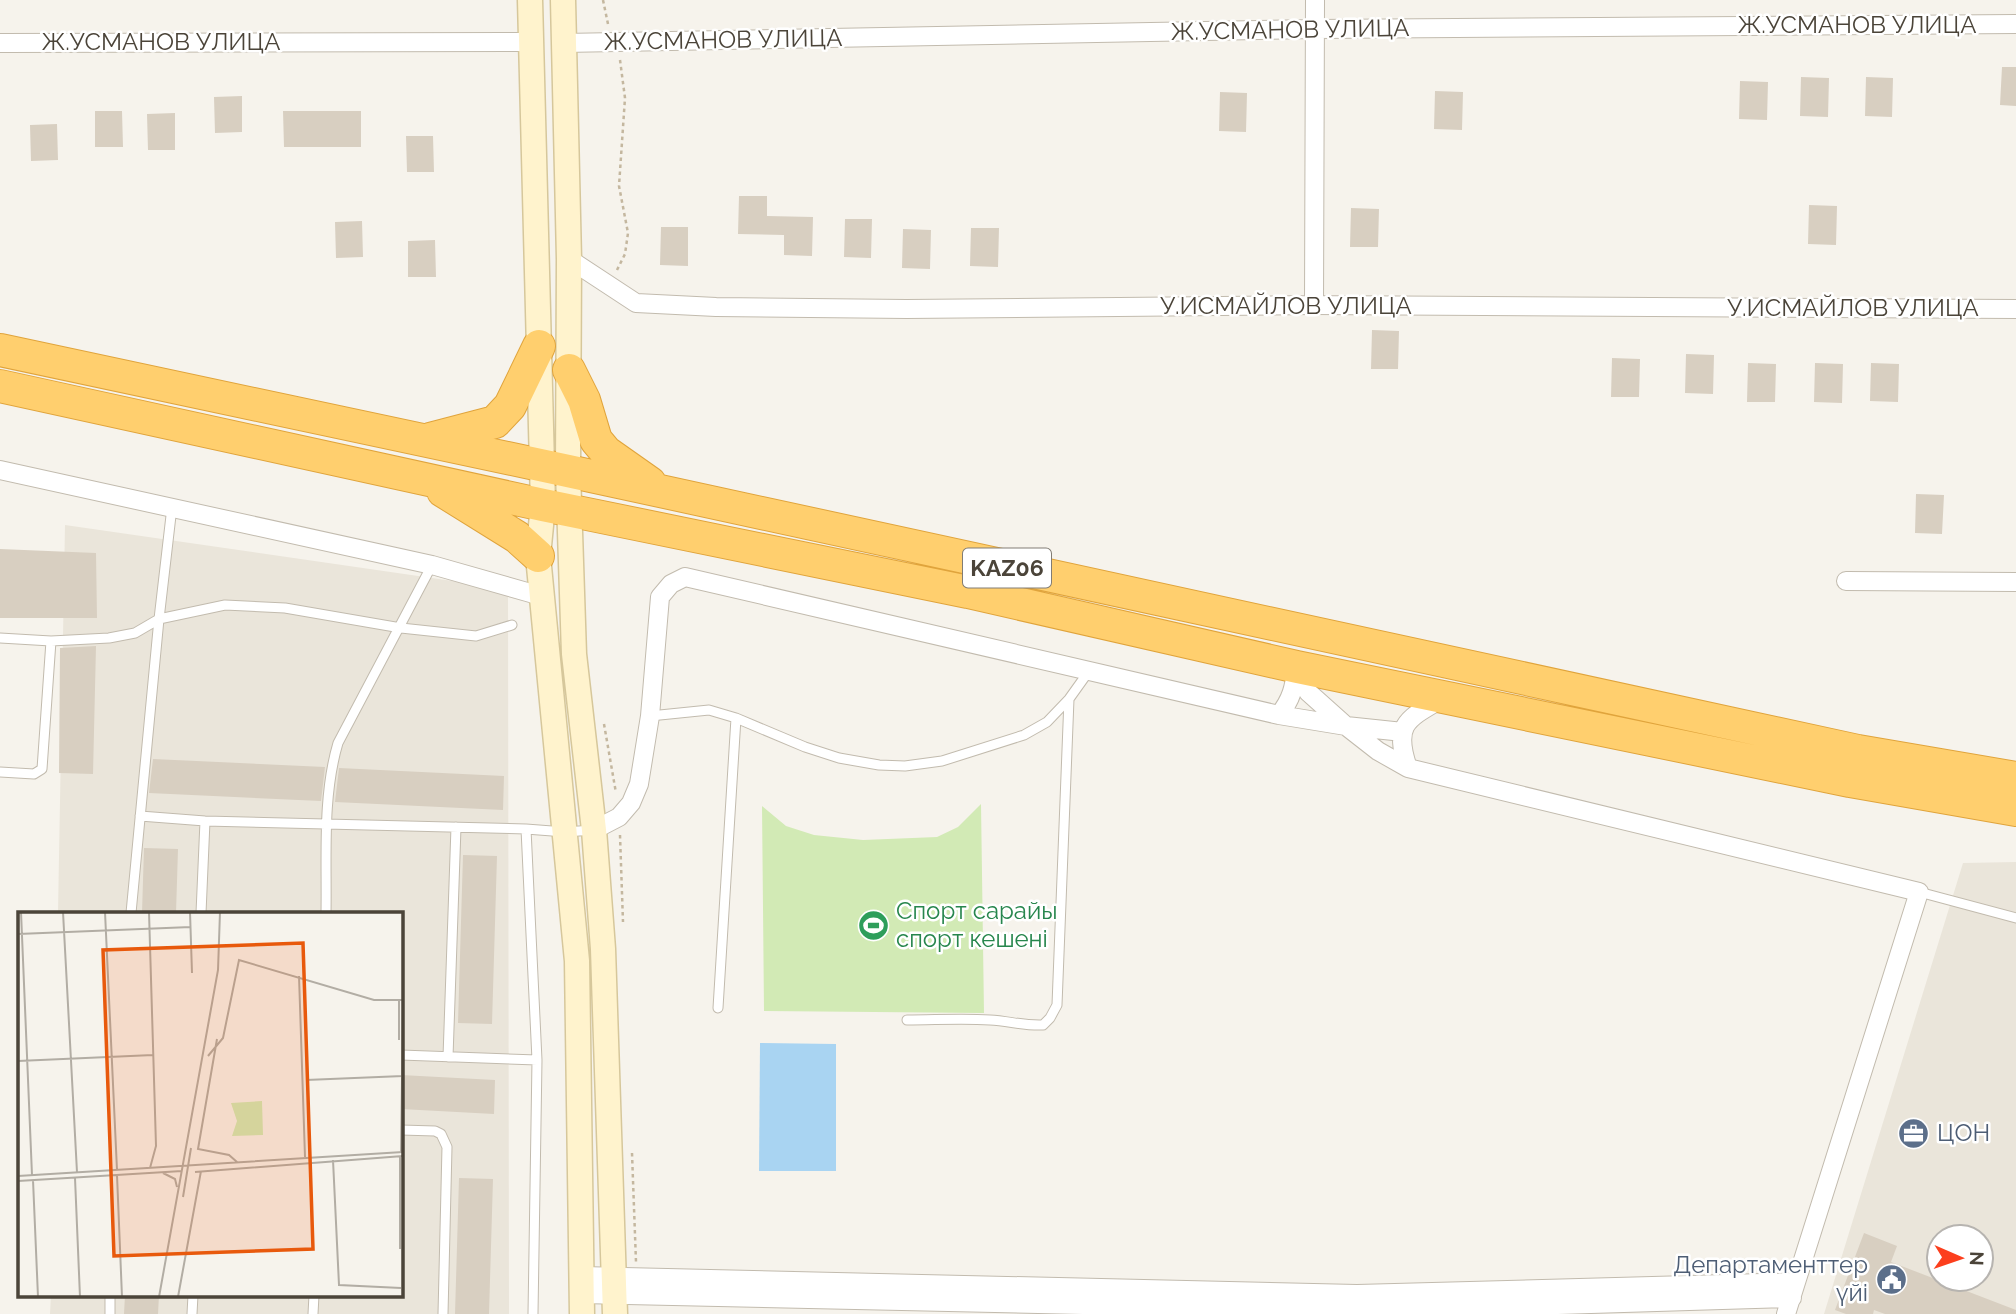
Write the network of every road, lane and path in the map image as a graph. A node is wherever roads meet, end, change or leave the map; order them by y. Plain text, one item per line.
1 (530, 0) edge
2 (563, 0) edge
3 (603, 0) edge
4 (1315, 0) edge
5 (2016, 24) edge
6 (1315, 29) junction
7 (531, 42) junction
8 (0, 43) edge
9 (564, 43) junction
10 (614, 43) junction
11 (569, 259) junction
12 (610, 286) junction
13 (1314, 305) junction
14 (2016, 309) edge
15 (539, 346) junction
16 (0, 350) edge
17 (569, 370) junction
18 (0, 386) edge
19 (423, 441) junction
20 (555, 468) junction
21 (0, 470) edge
22 (421, 477) junction
23 (666, 493) junction
24 (172, 507) junction
25 (556, 508) junction
26 (538, 556) junction
27 (975, 561) junction
28 (432, 565) junction
29 (1846, 581) dead end
30 (2016, 582) edge
31 (968, 592) junction
32 (541, 596) junction
33 (159, 619) junction
34 (512, 625) dead end
35 (401, 628) junction
36 (0, 638) edge
37 (51, 641) junction
38 (1297, 667) junction
39 (1089, 670) junction
40 (1444, 697) junction
41 (1069, 699) junction
42 (1279, 715) junction
43 (650, 716) junction
44 (736, 718) junction
45 (1346, 726) junction
46 (1403, 732) junction
47 (1408, 768) junction
48 (0, 772) edge
49 (2016, 778) edge
50 (2016, 810) edge
51 (140, 816) junction
52 (205, 821) junction
53 (328, 823) junction
54 (456, 827) junction
55 (526, 829) junction
56 (594, 830) junction
57 (565, 832) junction
58 (1919, 892) junction
59 (131, 912) edge
60 (201, 912) edge
61 (326, 912) edge
62 (2016, 918) edge
63 (718, 1008) dead end
64 (907, 1020) dead end
65 (402, 1055) edge
66 (449, 1057) junction
67 (537, 1060) junction
68 (402, 1130) edge
69 (581, 1295) edge
70 (615, 1295) edge
71 (110, 1296) edge
72 (192, 1296) edge
73 (314, 1296) edge
74 (1791, 1298) edge
75 (1368, 1306) edge
76 (1112, 1309) edge
77 (110, 1314) edge
78 (192, 1314) edge
79 (313, 1314) edge
80 (443, 1314) edge
81 (533, 1314) edge

1 - 7 street
2 - 9 street
3 - 10 path
4 - 6 street
5 - 6 street, Ж.УСМАНОВ УЛИЦА
6 - 10 street, Ж.УСМАНОВ УЛИЦА
6 - 13 street
7 - 8 street, Ж.УСМАНОВ УЛИЦА
7 - 15 street
9 - 10 street, Ж.УСМАНОВ УЛИЦА
9 - 11 street
10 - 12 path
11 - 12 street, У.ИСМАЙЛОВ УЛИЦА
11 - 17 street
12 - 13 street, У.ИСМАЙЛОВ УЛИЦА
13 - 14 street, У.ИСМАЙЛОВ УЛИЦА
15 - 19 highway
15 - 20 street
16 - 19 highway, KАZ06
17 - 20 street
17 - 23 highway
18 - 22 highway, KАZ06
19 - 20 highway, KАZ06
20 - 23 highway, KАZ06
20 - 25 street
21 - 24 street
22 - 25 highway, KАZ06
22 - 26 highway
23 - 27 highway, KАZ06
24 - 28 street
24 - 33 lane
25 - 26 street
25 - 31 highway, KАZ06
25 - 56 street
26 - 32 street
27 - 31 highway
27 - 49 highway, KАZ06
28 - 32 street
28 - 35 lane
29 - 30 street
31 - 38 highway, KАZ06
32 - 57 street
33 - 35 lane
33 - 37 lane
33 - 51 lane
34 - 35 lane
35 - 53 lane
36 - 37 lane
37 - 48 lane
38 - 40 highway, KАZ06
38 - 42 street
38 - 45 street
39 - 41 lane
39 - 42 street
39 - 43 street
40 - 46 street
40 - 50 highway, KАZ06
41 - 44 lane
41 - 64 lane
42 - 45 street
43 - 44 lane
43 - 56 street
44 - 63 lane
45 - 46 street
45 - 47 street
46 - 47 street
47 - 58 street
51 - 52 lane
51 - 59 lane
52 - 53 lane
52 - 60 lane
53 - 54 lane
53 - 61 lane
54 - 55 lane
54 - 66 lane
55 - 57 lane
55 - 67 lane
56 - 57 lane
56 - 70 street
57 - 69 street
58 - 62 lane
58 - 74 street
65 - 66 lane
66 - 67 lane
67 - 81 lane
68 - 80 lane
69 - 70 street
70 - 75 street
70 - 76 street
71 - 77 lane
72 - 78 lane
73 - 79 lane
74 - 75 street
75 - 76 street

